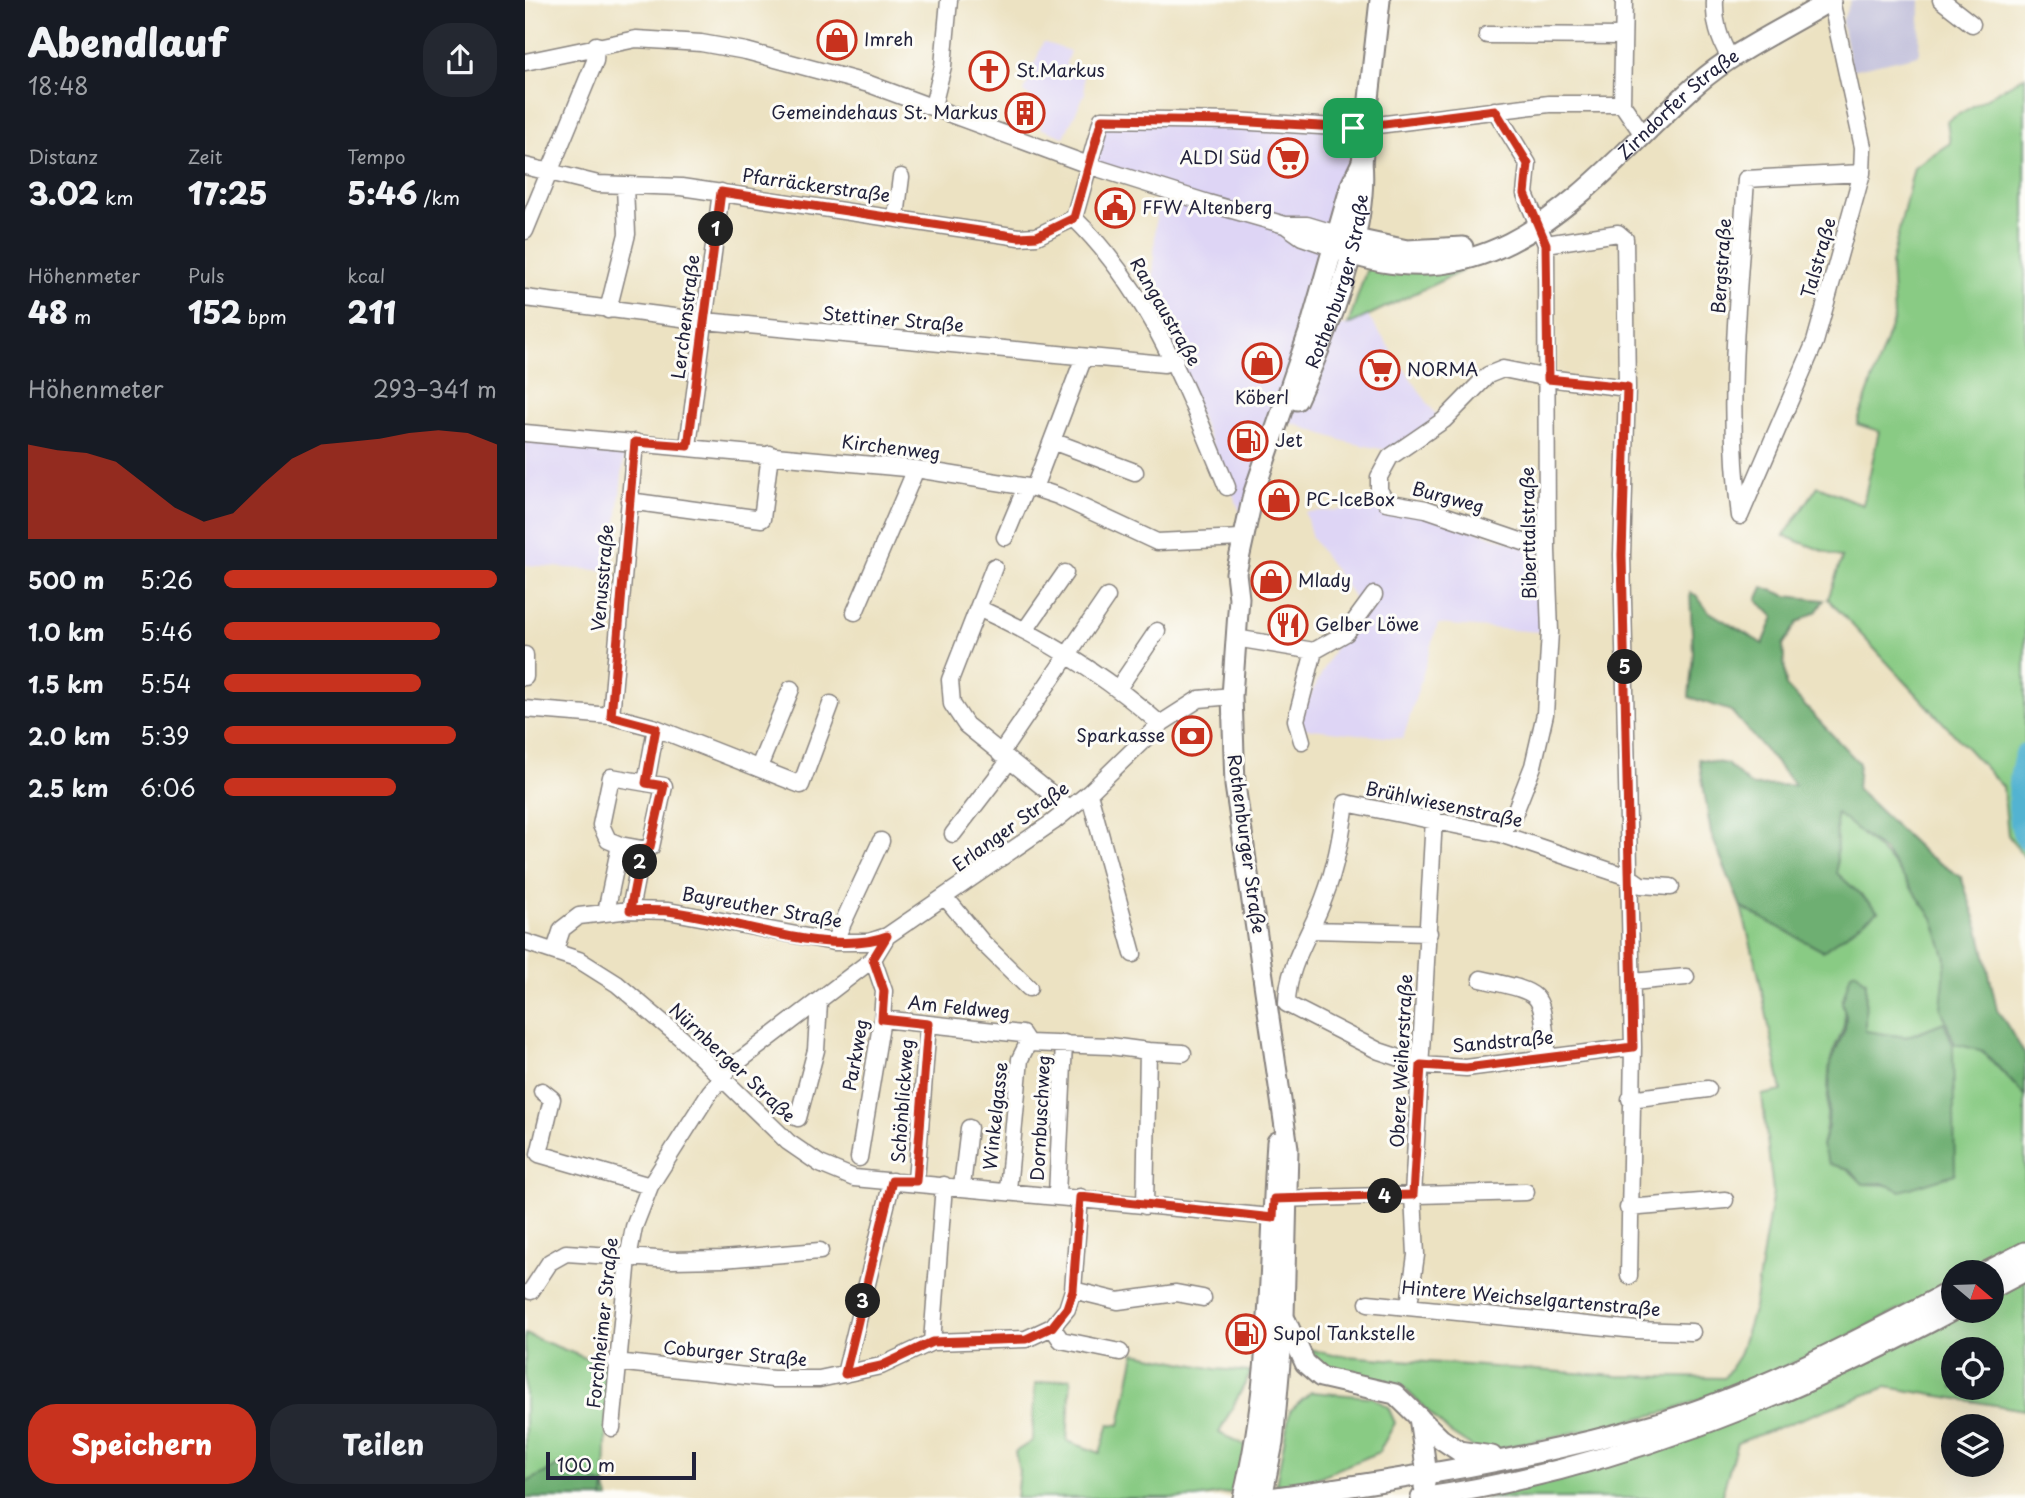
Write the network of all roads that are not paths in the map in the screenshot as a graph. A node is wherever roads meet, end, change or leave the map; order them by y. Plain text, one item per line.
1 (949, 0) edge
2 (1380, 0) edge
3 (1624, 0) edge
4 (1714, 0) edge
5 (1831, 0) edge
6 (1941, 0) edge
7 (1972, 24) dead end
8 (1487, 35) dead end
9 (1623, 36) junction
10 (596, 45) junction
11 (1730, 58) junction
12 (525, 62) edge
13 (1622, 104) junction
14 (933, 106) junction
15 (1495, 110) junction
16 (1368, 126) junction
17 (1644, 136) junction
18 (525, 166) edge
19 (1091, 166) junction
20 (549, 172) junction
21 (1862, 173) junction
22 (901, 177) dead end
23 (625, 186) junction
24 (721, 192) junction
25 (895, 217) junction
26 (1074, 218) junction
27 (1538, 224) junction
28 (525, 231) edge
29 (1344, 244) junction
30 (1546, 244) junction
31 (525, 298) edge
32 (608, 310) junction
33 (705, 321) junction
34 (1084, 357) junction
35 (1175, 360) junction
36 (1548, 379) junction
37 (1627, 387) junction
38 (525, 433) edge
39 (1052, 441) junction
40 (635, 442) junction
41 (688, 446) junction
42 (770, 454) junction
43 (916, 469) junction
44 (1135, 472) dead end
45 (1734, 472) junction
46 (1759, 472) junction
47 (1227, 486) dead end
48 (1030, 488) junction
49 (629, 501) junction
50 (1740, 516) joint
51 (1005, 537) dead end
52 (1241, 538) junction
53 (1547, 550) junction
54 (994, 567) dead end
55 (1065, 573) dead end
56 (1374, 595) dead end
57 (1107, 597) dead end
58 (1239, 598) junction
59 (978, 608) junction
60 (855, 612) dead end
61 (1026, 629) junction
62 (1157, 631) dead end
63 (1235, 638) junction
64 (1314, 651) junction
65 (1069, 654) junction
66 (525, 655) edge
67 (525, 677) edge
68 (1119, 687) junction
69 (791, 689) dead end
70 (1231, 696) junction
71 (831, 704) dead end
72 (525, 709) edge
73 (611, 716) junction
74 (1160, 724) junction
75 (656, 728) junction
76 (1302, 741) dead end
77 (1005, 757) junction
78 (759, 767) junction
79 (646, 783) junction
80 (1089, 793) junction
81 (1069, 808) junction
82 (1434, 818) junction
83 (953, 834) dead end
84 (1500, 834) junction
85 (881, 841) dead end
86 (620, 845) junction
87 (642, 849) junction
88 (1631, 877) junction
89 (1671, 887) dead end
90 (946, 898) junction
91 (630, 910) junction
92 (606, 912) junction
93 (1311, 930) junction
94 (1429, 933) junction
95 (887, 936) junction
96 (525, 942) edge
97 (834, 942) junction
98 (555, 950) junction
99 (1133, 954) dead end
100 (873, 959) junction
101 (1686, 977) dead end
102 (1481, 979) dead end
103 (1287, 980) joint
104 (1632, 982) junction
105 (1029, 988) dead end
106 (819, 1003) junction
107 (882, 1019) junction
108 (928, 1024) junction
109 (1028, 1042) junction
110 (1064, 1043) junction
111 (1633, 1047) junction
112 (1148, 1051) junction
113 (1183, 1053) dead end
114 (1548, 1057) junction
115 (1421, 1065) junction
116 (722, 1080) junction
117 (1709, 1088) dead end
118 (542, 1091) dead end
119 (1630, 1099) junction
120 (798, 1118) dead end
121 (969, 1128) dead end
122 (859, 1158) dead end
123 (892, 1181) junction
124 (916, 1181) junction
125 (944, 1185) junction
126 (650, 1186) junction
127 (962, 1186) junction
128 (1008, 1190) junction
129 (1526, 1192) dead end
130 (1057, 1195) junction
131 (1413, 1195) junction
132 (1080, 1197) junction
133 (1725, 1200) dead end
134 (1145, 1206) junction
135 (1281, 1208) junction
136 (1629, 1208) junction
137 (820, 1251) dead end
138 (2025, 1252) edge
139 (628, 1258) junction
140 (2004, 1263) edge
141 (2025, 1271) edge
142 (1629, 1276) dead end
143 (2004, 1282) edge
144 (1073, 1290) junction
145 (531, 1291) dead end
146 (1941, 1296) edge
147 (1203, 1298) dead end
148 (1368, 1303) dead end
149 (1409, 1305) junction
150 (1941, 1316) edge
151 (1284, 1317) junction
152 (1052, 1327) junction
153 (1692, 1332) dead end
154 (932, 1342) junction
155 (1121, 1352) dead end
156 (616, 1362) junction
157 (845, 1374) junction
158 (1418, 1416) junction
159 (612, 1428) dead end
160 (1518, 1458) junction
161 (1259, 1472) junction
162 (1427, 1475) junction
163 (1464, 1494) edge
164 (1243, 1498) edge
165 (1262, 1498) edge
166 (1270, 1498) edge
167 (1421, 1498) edge

1 - 14 street
2 - 16 main road, Rothenburger Straße
3 - 9 street
4 - 11 street
5 - 11 main road, Zirndorfer Straße
5 - 21 street, Talstraße
6 - 7 street
8 - 9 street
9 - 13 street
10 - 12 street
10 - 14 street
10 - 20 street
11 - 17 main road, Zirndorfer Straße
13 - 15 street
13 - 17 street
14 - 19 street
15 - 16 street
15 - 27 street, Biberttalstraße
16 - 19 street
16 - 29 main road, Rothenburger Straße
17 - 27 main road, Zirndorfer Straße
18 - 20 street, Pfarräckerstraße
19 - 26 street
19 - 29 street
20 - 23 street, Pfarräckerstraße
20 - 28 street
21 - 45 street, Bergstraße
21 - 46 street, Talstraße
22 - 25 street
23 - 24 street, Pfarräckerstraße
23 - 32 street
24 - 25 street, Pfarräckerstraße
24 - 33 street, Lerchenstraße
25 - 26 street, Pfarräckerstraße
26 - 35 street, Rangaustraße
27 - 29 main road, Zirndorfer Straße
27 - 30 street, Biberttalstraße
29 - 52 main road, Rothenburger Straße
29 - 58 main road, Rothenburger Straße
30 - 36 street, Biberttalstraße
30 - 37 street
31 - 32 street, Stettiner Straße
32 - 33 street, Stettiner Straße
33 - 34 street, Stettiner Straße
33 - 41 street, Lerchenstraße
34 - 35 street, Stettiner Straße
34 - 39 street
35 - 47 street, Rangaustraße
36 - 37 street
36 - 53 street, Biberttalstraße
36 - 53 street, Burgweg
37 - 88 street
38 - 40 street, Kirchenweg
39 - 44 street
39 - 48 street
40 - 41 street, Kirchenweg
40 - 49 street, Venusstraße
41 - 42 street, Kirchenweg
42 - 43 street, Kirchenweg
42 - 49 street
43 - 48 street, Kirchenweg
43 - 60 street
45 - 46 street
45 - 50 street, Bergstraße
46 - 50 street, Talstraße
48 - 51 street
48 - 52 street, Kirchenweg
49 - 73 street, Venusstraße
52 - 58 main road, Rothenburger Straße
53 - 84 street, Biberttalstraße
54 - 59 street
55 - 61 street
56 - 64 street
57 - 65 street
58 - 63 main road, Rothenburger Straße
59 - 61 street
59 - 77 street
61 - 65 street
62 - 68 street
63 - 64 street
63 - 70 main road, Rothenburger Straße
64 - 76 street
65 - 68 street
65 - 77 street
66 - 67 street
68 - 74 street
69 - 78 street
70 - 74 street, Erlanger Straße
70 - 135 main road, Rothenburger Straße
71 - 78 street
72 - 73 street
73 - 75 street
74 - 80 street, Erlanger Straße
75 - 78 street
75 - 79 street
77 - 81 street
77 - 83 street
79 - 86 street
79 - 87 street
80 - 81 street, Erlanger Straße
80 - 99 street
81 - 90 street, Erlanger Straße
82 - 84 street, Brühlwiesenstraße
82 - 93 street, Brühlwiesenstraße
82 - 94 street, Obere Weiherstraße
84 - 88 street, Brühlwiesenstraße
85 - 97 street
86 - 87 street
86 - 92 street
87 - 91 street
88 - 89 street, Brühlwiesenstraße
88 - 104 street
90 - 95 street, Erlanger Straße
90 - 105 street
91 - 92 street, Bayreuther Straße
91 - 97 street, Bayreuther Straße
92 - 98 street, Bayreuther Straße
93 - 94 street
93 - 103 street, Brühlwiesenstraße
94 - 115 street, Obere Weiherstraße
95 - 97 street, Bayreuther Straße
95 - 100 street, Erlanger Straße
96 - 98 street, Nürnberger Straße
98 - 116 street, Nürnberger Straße
100 - 106 street, Erlanger Straße
100 - 107 street, Parkweg
101 - 104 street
102 - 114 street
103 - 115 street, Sandstraße
104 - 111 street
106 - 116 street, Erlanger Straße
106 - 120 street
107 - 108 street, Am Feldweg
107 - 122 street, Parkweg
108 - 109 street, Am Feldweg
108 - 124 street, Schönblickweg
109 - 110 street, Winkelgasse
109 - 128 street, Winkelgasse
110 - 112 street, Winkelgasse
110 - 130 street, Dornbuschweg
111 - 114 street, Sandstraße
111 - 119 street
112 - 113 street, Winkelgasse
112 - 134 street
114 - 115 street, Sandstraße
115 - 131 street, Obere Weiherstraße
116 - 123 street, Nürnberger Straße
116 - 126 street, Forchheimer Straße
117 - 119 street
118 - 126 street
119 - 136 street
121 - 127 street
123 - 124 street, Nürnberger Straße
123 - 157 street
124 - 125 street, Nürnberger Straße
125 - 127 street, Nürnberger Straße
125 - 154 street
126 - 139 street, Forchheimer Straße
127 - 128 street, Nürnberger Straße
128 - 130 street, Nürnberger Straße
129 - 131 street, Nürnberger Straße
130 - 132 street, Nürnberger Straße
131 - 135 street, Nürnberger Straße
131 - 149 street, Obere Weiherstraße
132 - 134 street, Nürnberger Straße
132 - 144 street
133 - 136 street
134 - 135 street, Nürnberger Straße
135 - 151 main road, Rothenburger Straße
135 - 161 main road, Rothenburger Straße
136 - 142 street
137 - 139 street
138 - 140 main road
139 - 145 street
139 - 156 street, Forchheimer Straße
141 - 143 main road
144 - 147 street
144 - 152 street
146 - 160 main road
148 - 149 street, Hintere Weichselgartenstraße
149 - 153 street, Hintere Weichselgartenstraße
150 - 163 main road
151 - 158 main road
151 - 161 main road, Rothenburger Straße
152 - 154 street, Coburger Straße
152 - 155 street
154 - 157 street, Coburger Straße
156 - 157 street, Coburger Straße
156 - 159 street, Forchheimer Straße
158 - 160 main road
158 - 162 main road
160 - 162 main road
161 - 164 main road, Rothenburger Straße
161 - 165 main road, Rothenburger Straße
162 - 166 main road
162 - 167 main road
163 - 167 main road

